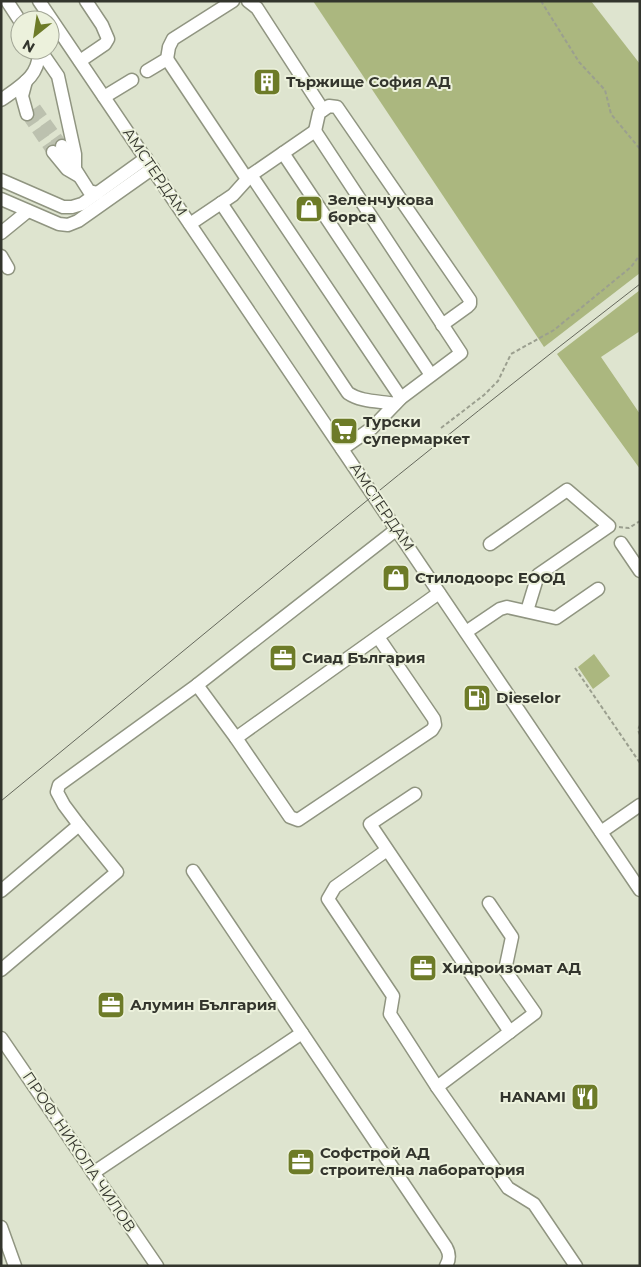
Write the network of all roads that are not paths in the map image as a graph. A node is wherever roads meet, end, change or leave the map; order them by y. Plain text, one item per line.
1 (39, 1) edge
2 (86, 1) edge
3 (233, 1) edge
4 (248, 1) edge
5 (167, 59) junction
6 (39, 60) edge
7 (46, 60) edge
8 (80, 61) junction
9 (147, 71) dead end
10 (28, 79) junction
11 (132, 80) dead end
12 (2, 97) edge
13 (104, 97) junction
14 (323, 110) junction
15 (31, 111) tunnel mouth
16 (315, 131) junction
17 (58, 149) tunnel mouth
18 (283, 153) junction
19 (149, 163) junction
20 (77, 173) junction
21 (249, 177) junction
22 (1, 180) edge
23 (98, 193) junction
24 (1, 199) edge
25 (221, 203) junction
26 (28, 210) junction
27 (190, 224) junction
28 (1, 233) edge
29 (1, 256) edge
30 (8, 268) dead end
31 (442, 325) junction
32 (431, 375) junction
33 (398, 401) junction
34 (342, 449) junction
35 (396, 529) junction
36 (621, 543) dead end
37 (490, 544) dead end
38 (640, 571) edge
39 (598, 589) dead end
40 (440, 593) junction
41 (527, 611) junction
42 (466, 632) junction
43 (378, 637) junction
44 (196, 685) junction
45 (236, 738) junction
46 (415, 794) dead end
47 (640, 805) edge
48 (79, 825) junction
49 (601, 832) junction
50 (387, 850) junction
51 (193, 871) dead end
52 (640, 890) edge
53 (1, 891) edge
54 (488, 902) dead end
55 (1, 970) edge
56 (510, 1032) junction
57 (302, 1033) junction
58 (1, 1038) edge
59 (437, 1087) junction
60 (93, 1172) junction
61 (1, 1227) edge
62 (14, 1266) edge
63 (157, 1266) edge
64 (446, 1266) edge
65 (576, 1266) edge

1 - 8 street, АМСТЕРДАМ
2 - 8 street
3 - 5 street
4 - 14 street
5 - 9 street
5 - 21 street
6 - 10 street
7 - 20 street
8 - 13 street, АМСТЕРДАМ
10 - 12 street
10 - 15 street
11 - 13 street
13 - 19 street, АМСТЕРДАМ
14 - 16 street
14 - 31 street
16 - 18 street
16 - 31 street
17 - 20 street
18 - 21 street
18 - 32 street
19 - 23 street
19 - 26 street
19 - 27 street, АМСТЕРДАМ
20 - 23 street
21 - 25 street
21 - 33 street
22 - 23 street
24 - 26 street
25 - 27 street
25 - 33 street
26 - 28 street
27 - 34 street, АМСТЕРДАМ
29 - 30 street
31 - 32 street
32 - 33 street
33 - 34 street
34 - 35 street, АМСТЕРДАМ
35 - 40 street, АМСТЕРДАМ
35 - 44 street
36 - 38 street
37 - 41 street
39 - 41 street
40 - 42 street, АМСТЕРДАМ
40 - 43 street
41 - 42 street
42 - 49 street, АМСТЕРДАМ
43 - 45 street
43 - 45 street
44 - 45 street
44 - 48 street
46 - 50 street
47 - 49 street
48 - 53 street
48 - 55 street
49 - 52 street, АМСТЕРДАМ
50 - 56 street
50 - 59 street
51 - 57 street
54 - 56 street
56 - 59 street
57 - 60 street
57 - 64 street
58 - 60 street, ПРОФ. НИКОЛА ЧИЛОВ
59 - 65 street
60 - 63 street, ПРОФ. НИКОЛА ЧИЛОВ
61 - 62 street

